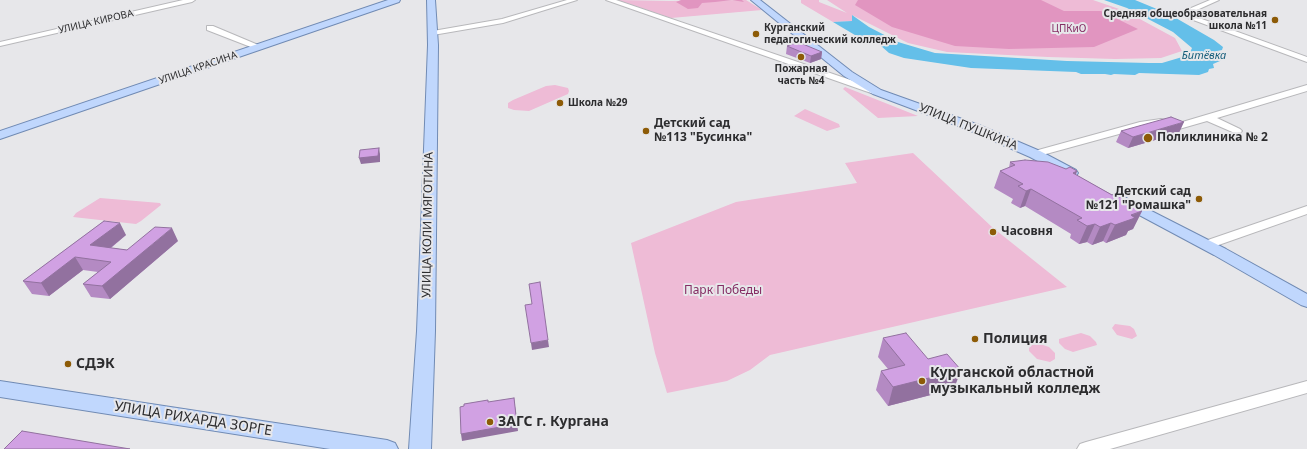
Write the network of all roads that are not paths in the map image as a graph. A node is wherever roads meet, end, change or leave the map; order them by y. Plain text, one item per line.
1 (192, 0) edge
2 (396, 0) edge
3 (432, 0) edge
4 (574, 0) edge
5 (609, 0) edge
6 (755, 0) edge
7 (1216, 0) edge
8 (210, 28) dead end
9 (433, 33) junction
10 (0, 44) edge
11 (259, 47) junction
12 (1307, 60) edge
13 (1304, 91) edge
14 (877, 92) junction
15 (1207, 117) junction
16 (1237, 131) dead end
17 (0, 135) edge
18 (1035, 154) junction
19 (1084, 180) edge
20 (1105, 191) edge
21 (1307, 210) edge
22 (1206, 245) junction
23 (1307, 301) edge
24 (1307, 388) edge
25 (0, 389) edge
26 (387, 449) edge
27 (420, 449) edge
28 (1086, 449) edge

1 - 10 street, УЛИЦА КИРОВА
2 - 11 main road, УЛИЦА КРАСИНА
3 - 9 main road, УЛИЦА КОЛИ МЯГОТИНА
4 - 9 street
5 - 14 street, УЛИЦА ПУШКИНА
6 - 14 main road
7 - 12 street
8 - 11 street
9 - 27 main road, УЛИЦА КОЛИ МЯГОТИНА
11 - 17 main road, УЛИЦА КРАСИНА
13 - 15 street
14 - 18 main road, УЛИЦА ПУШКИНА
15 - 16 street
15 - 18 street
18 - 19 main road, УЛИЦА ПУШКИНА
20 - 22 main road
21 - 22 street
22 - 23 main road
24 - 28 street
25 - 26 main road, УЛИЦА РИХАРДА ЗОРГЕ

